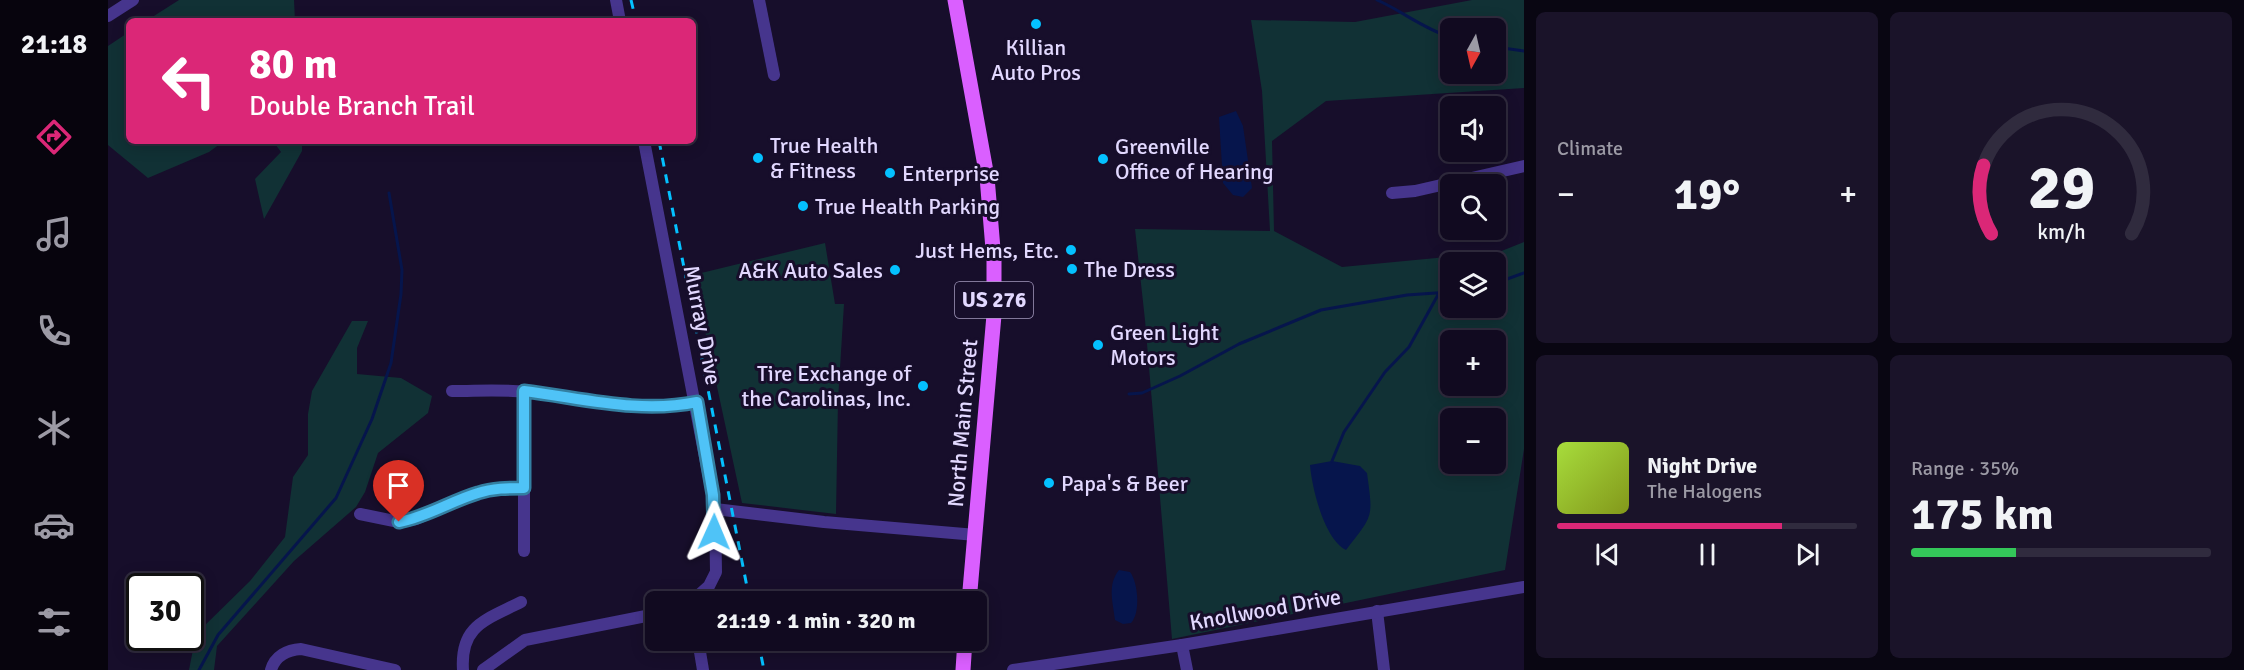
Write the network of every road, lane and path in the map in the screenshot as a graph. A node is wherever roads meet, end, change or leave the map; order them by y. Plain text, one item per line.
1 (133, 0) edge
2 (616, 0) edge
3 (759, 0) edge
4 (955, 0) edge
5 (108, 16) edge
6 (619, 18) edge
7 (774, 75) dead end
8 (645, 144) edge
9 (1524, 166) edge
10 (1392, 193) dead end
11 (452, 391) dead end
12 (524, 391) junction
13 (697, 402) junction
14 (524, 488) junction
15 (715, 508) junction
16 (360, 514) dead end
17 (976, 535) junction
18 (524, 551) dead end
19 (1524, 587) edge
20 (703, 591) edge
21 (970, 591) edge
22 (521, 602) dead end
23 (1377, 611) junction
24 (645, 616) edge
25 (1182, 645) junction
26 (700, 651) edge
27 (964, 651) edge
28 (271, 670) edge
29 (395, 670) edge
30 (463, 670) edge
31 (483, 670) edge
32 (703, 670) edge
33 (963, 670) edge
34 (975, 670) edge
35 (1013, 670) edge
36 (1186, 670) edge
37 (1384, 670) edge

1 - 5 street
2 - 6 street
3 - 7 street
4 - 17 main road, North Main Street / US 276
8 - 13 street, Murray Drive
9 - 10 street
11 - 12 street
12 - 13 street
12 - 14 street
13 - 15 street, Murray Drive
14 - 16 street
14 - 18 street
15 - 17 street
15 - 20 street, Murray Drive
17 - 21 main road, North Main Street / US 276
19 - 23 street, Knollwood Drive
22 - 30 street
23 - 25 street, Knollwood Drive
23 - 37 street
24 - 31 street
25 - 35 street, Knollwood Drive
25 - 36 street
26 - 32 street
27 - 33 main road
28 - 29 street
33 - 34 street

